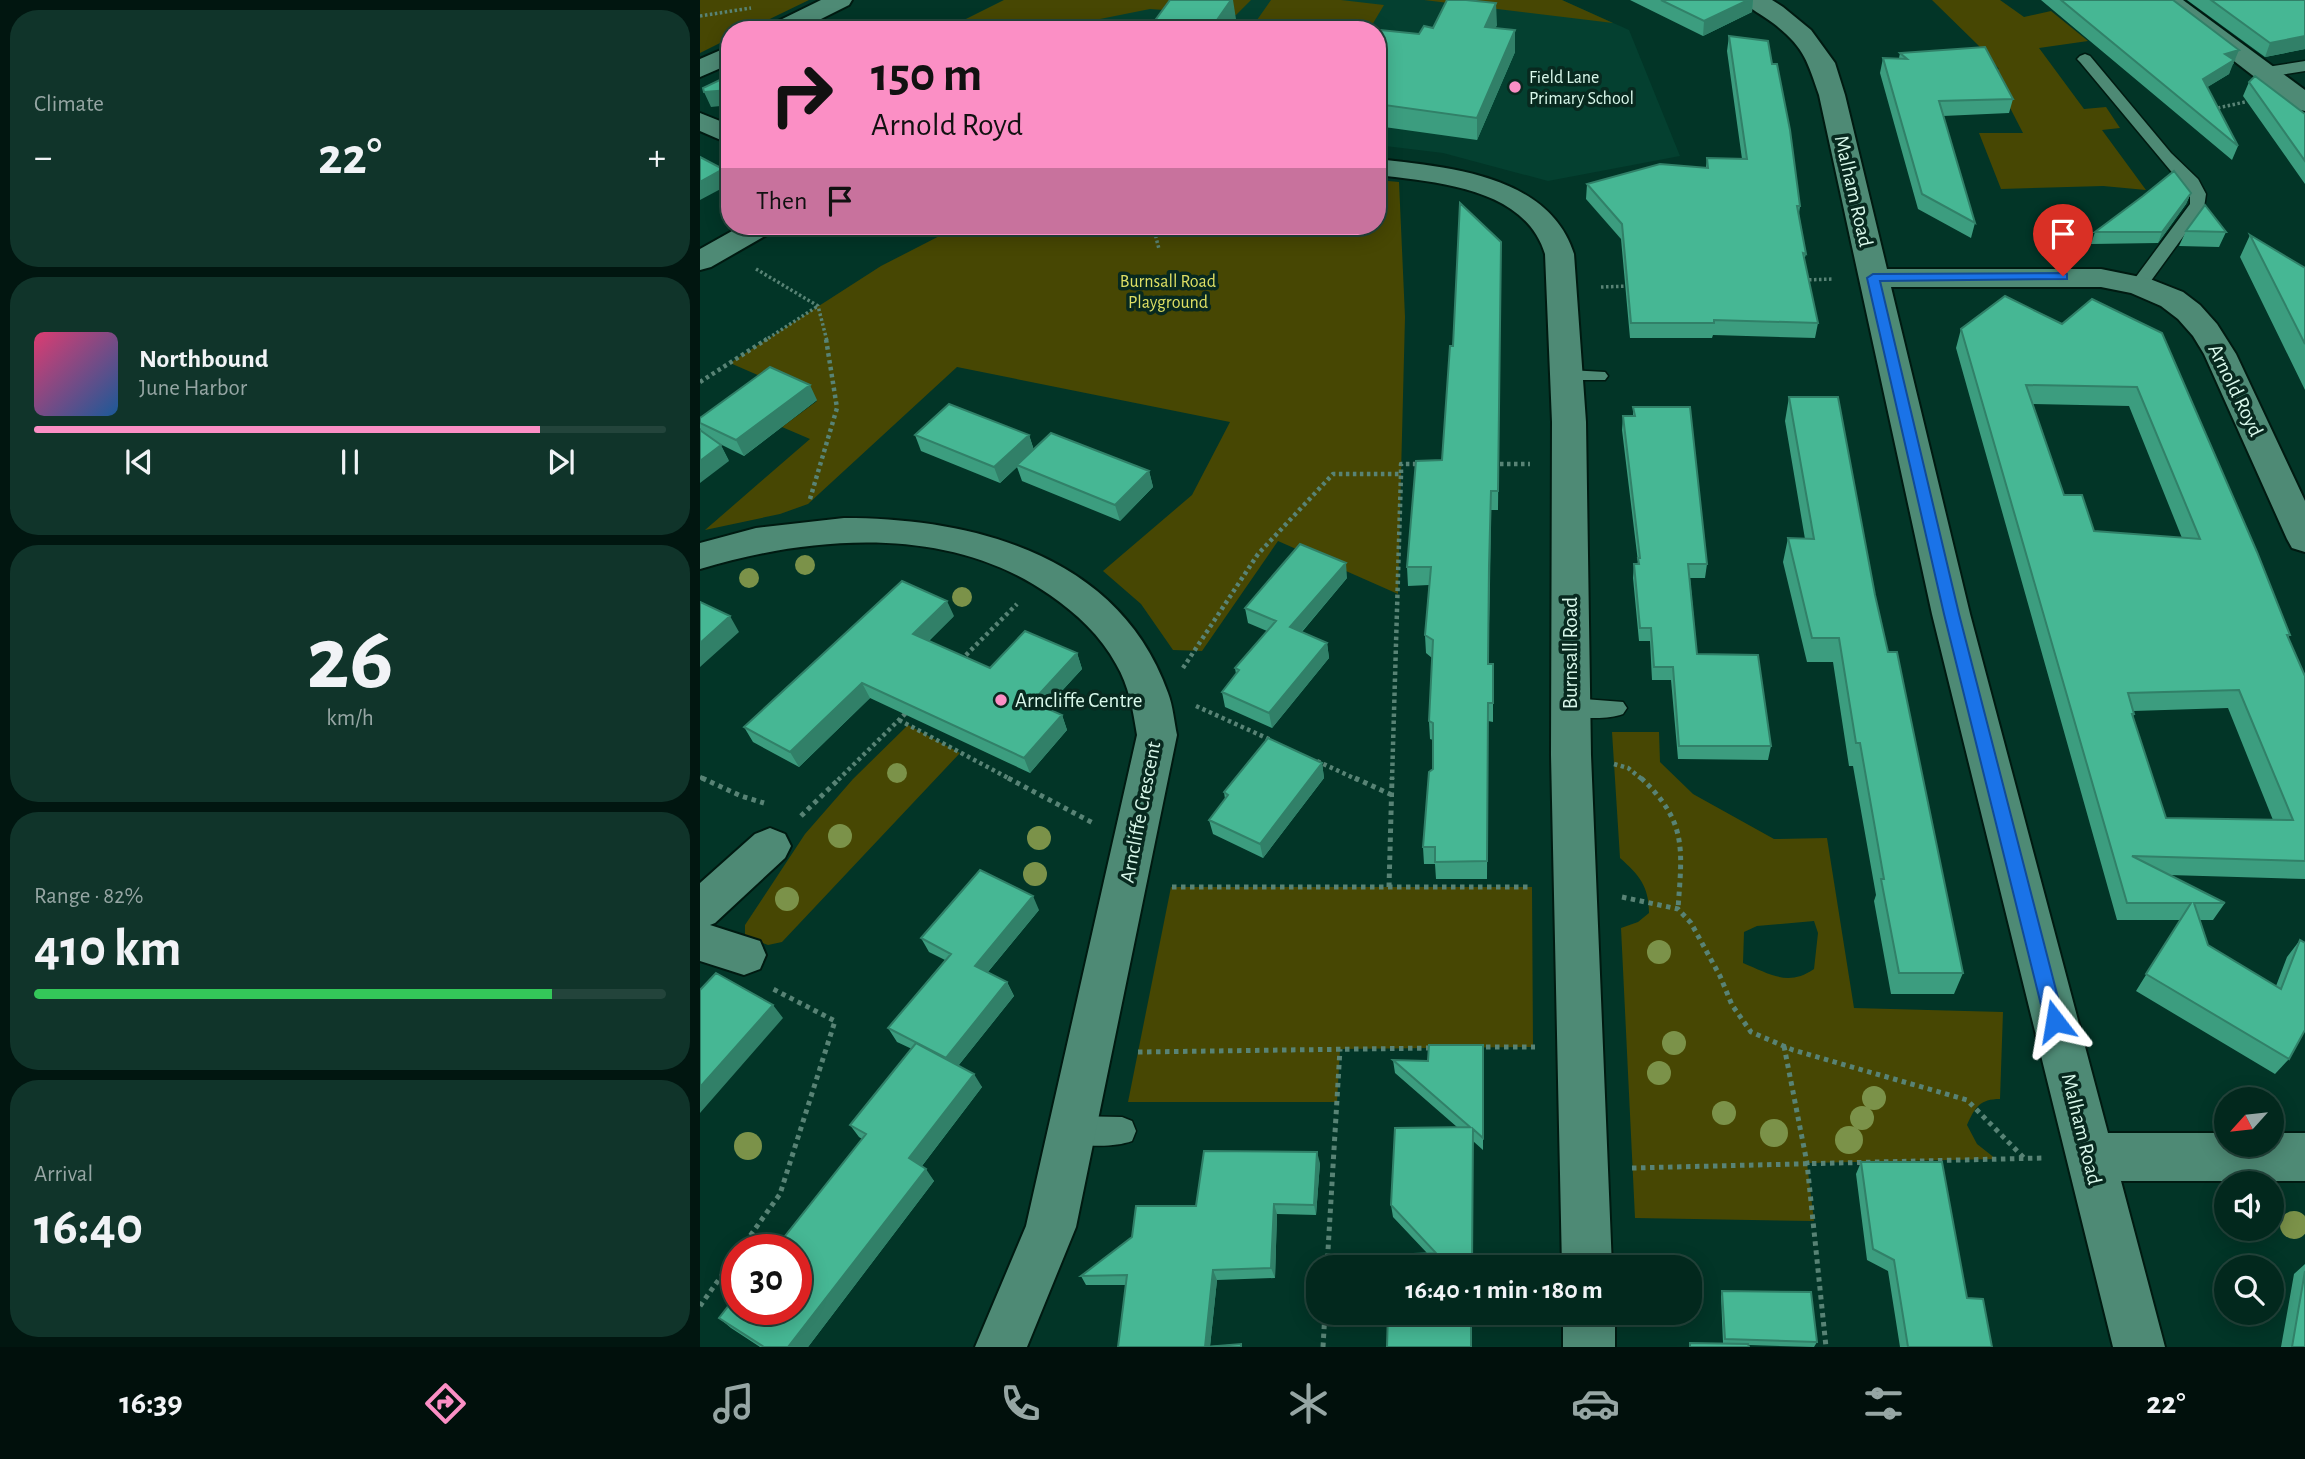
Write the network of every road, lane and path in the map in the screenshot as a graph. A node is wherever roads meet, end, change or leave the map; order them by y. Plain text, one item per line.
1 (840, 0) edge
2 (1755, 0) edge
3 (2167, 0) edge
4 (797, 21) edge
5 (721, 58) edge
6 (2085, 59) dead end
7 (2305, 66) edge
8 (700, 69) edge
9 (2267, 72) junction
10 (2298, 97) edge
11 (700, 121) edge
12 (2140, 125) junction
13 (721, 132) edge
14 (1386, 168) edge
15 (746, 235) edge
16 (751, 235) edge
17 (1155, 235) edge
18 (1159, 249) dead end
19 (700, 261) edge
20 (1873, 278) junction
21 (1792, 281) edge
22 (1643, 285) edge
23 (2140, 285) junction
24 (1562, 288) junction
25 (818, 306) junction
26 (700, 382) edge
27 (1429, 464) edge
28 (1485, 464) edge
29 (1569, 464) junction
30 (1401, 474) junction
31 (811, 534) junction
32 (2305, 539) edge
33 (700, 556) edge
34 (1047, 575) junction
35 (958, 662) edge
36 (1161, 702) junction
37 (1571, 707) junction
38 (1615, 708) dead end
39 (909, 710) edge
40 (899, 720) junction
41 (1280, 744) edge
42 (1305, 755) edge
43 (1571, 759) junction
44 (700, 777) edge
45 (1392, 795) junction
46 (766, 803) dead end
47 (791, 811) dead end
48 (803, 814) junction
49 (1134, 844) junction
50 (770, 846) joint
51 (1126, 887) junction
52 (1390, 887) junction
53 (1575, 887) junction
54 (1678, 909) junction
55 (700, 910) edge
56 (700, 942) edge
57 (744, 955) joint
58 (1784, 1045) junction
59 (1581, 1046) junction
60 (1464, 1047) edge
61 (1436, 1048) edge
62 (1340, 1049) junction
63 (1089, 1052) junction
64 (1072, 1130) junction
65 (1122, 1131) dead end
66 (2089, 1157) junction
67 (2305, 1157) edge
68 (2025, 1159) junction
69 (1807, 1163) junction
70 (1585, 1170) junction
71 (751, 1234) edge
72 (1328, 1255) edge
73 (1587, 1255) edge
74 (721, 1276) edge
75 (700, 1306) edge
76 (1324, 1325) edge
77 (1589, 1325) edge
78 (1001, 1347) edge
79 (1323, 1347) edge
80 (1589, 1347) edge
81 (1826, 1347) edge
82 (2139, 1347) edge

1 - 4 street
2 - 20 street, Malham Road
3 - 9 street
5 - 8 street
6 - 12 lane
7 - 9 lane
9 - 10 street
10 - 12 path
11 - 13 street
12 - 23 lane
14 - 24 street, Burnsall Road
15 - 19 street
16 - 25 path
17 - 18 path
20 - 21 path
20 - 23 street, Arnold Royd
20 - 66 street, Malham Road
22 - 24 path
23 - 32 street, Arnold Royd
24 - 29 street, Burnsall Road
25 - 26 path
25 - 31 path
27 - 30 path
28 - 29 path
29 - 37 street, Burnsall Road
30 - 36 path
30 - 45 path
31 - 33 street, Arncliffe Crescent
31 - 34 street, Arncliffe Crescent
34 - 35 path
34 - 36 street, Arncliffe Crescent
36 - 41 path
36 - 49 street, Arncliffe Crescent
37 - 38 lane
37 - 43 street, Burnsall Road
39 - 40 path
40 - 48 path
40 - 49 path
42 - 45 path
43 - 53 street, Burnsall Road
43 - 54 path
44 - 46 path
45 - 52 path
47 - 48 path
48 - 50 path
49 - 51 street, Arncliffe Crescent
50 - 55 street
51 - 52 path
51 - 63 street, Arncliffe Crescent
52 - 53 path
53 - 54 path
53 - 59 street, Burnsall Road
54 - 58 path
56 - 57 street
57 - 71 path
58 - 68 path
58 - 69 path
59 - 60 path
59 - 70 street, Burnsall Road
61 - 62 path
62 - 63 path
62 - 72 path
63 - 64 street, Arncliffe Crescent
64 - 65 lane
64 - 78 street, Arncliffe Crescent
66 - 67 street
66 - 68 path
66 - 82 street, Malham Road
68 - 69 path
69 - 70 path
69 - 81 path
70 - 73 street, Burnsall Road
74 - 75 path
76 - 79 path
77 - 80 street

